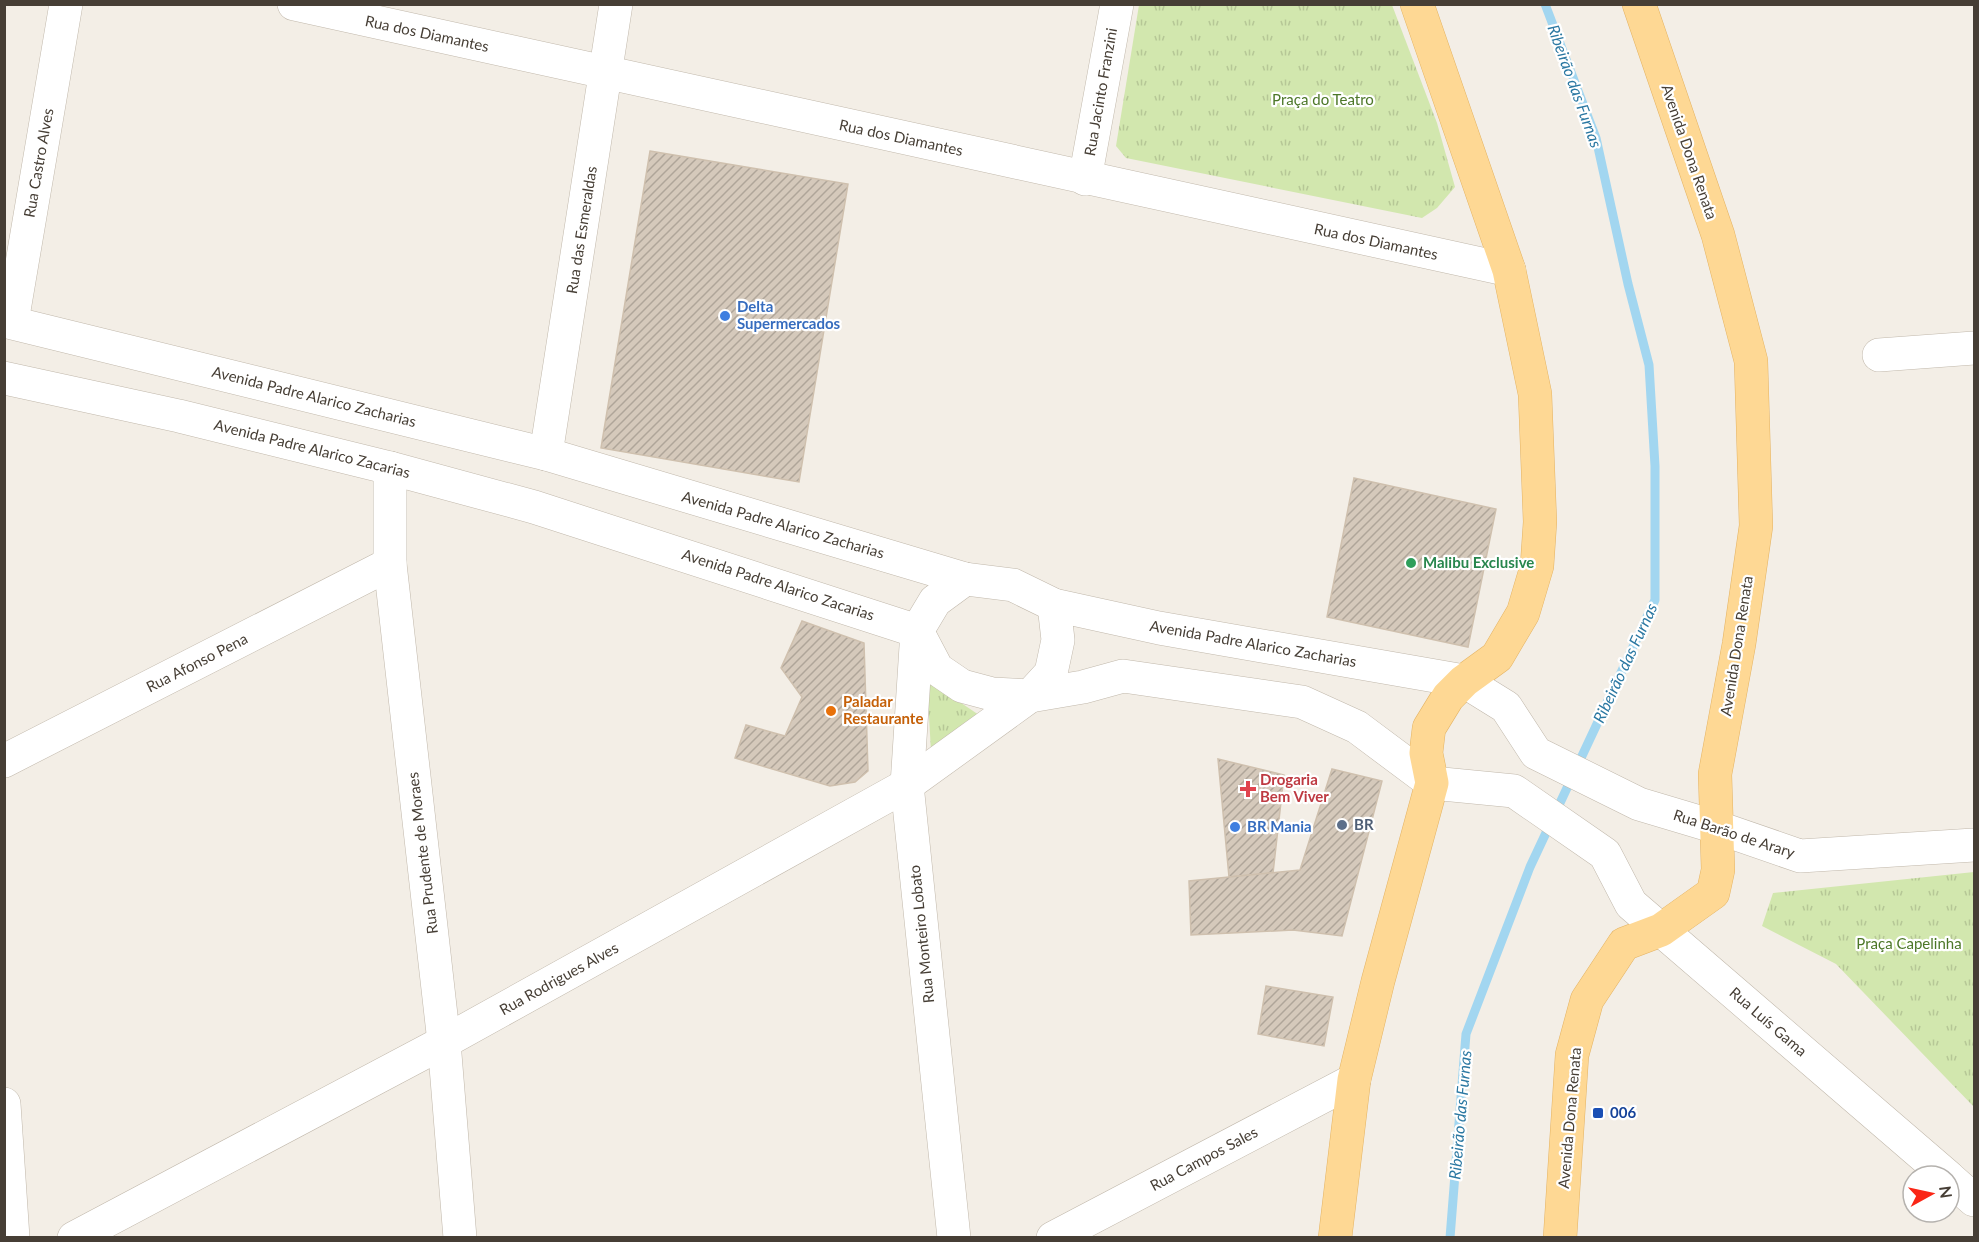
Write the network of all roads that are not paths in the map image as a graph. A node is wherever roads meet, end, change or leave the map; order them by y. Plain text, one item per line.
1 (66, 4) edge
2 (294, 4) edge
3 (616, 4) edge
4 (1116, 4) edge
5 (1417, 4) edge
6 (1639, 4) edge
7 (607, 73) junction
8 (1086, 179) junction
9 (1509, 270) junction
10 (8, 321) edge
11 (1974, 348) edge
12 (1879, 355) dead end
13 (4, 378) edge
14 (546, 454) junction
15 (390, 468) junction
16 (390, 564) junction
17 (965, 579) junction
18 (1054, 605) junction
19 (917, 631) junction
20 (1464, 681) junction
21 (1030, 696) junction
22 (1536, 753) joint
23 (4, 761) edge
24 (1432, 783) junction
25 (907, 785) junction
26 (1716, 827) junction
27 (1974, 845) edge
28 (1661, 930) junction
29 (444, 1042) junction
30 (1354, 1080) junction
31 (4, 1104) edge
32 (1933, 1164) edge
33 (1961, 1188) edge
34 (1974, 1200) edge
35 (14, 1238) edge
36 (74, 1238) edge
37 (460, 1238) edge
38 (954, 1238) edge
39 (1053, 1238) edge
40 (1335, 1238) edge
41 (1560, 1238) edge

1 - 10 street, Rua Castro Alves
2 - 7 street, Rua dos Diamantes
3 - 7 street, Rua das Esmeraldas
4 - 8 street, Rua Jacinto Franzini
5 - 9 main road
6 - 26 main road, Avenida Dona Renata
7 - 8 street, Rua dos Diamantes
7 - 14 street, Rua das Esmeraldas
8 - 9 street, Rua dos Diamantes
9 - 20 main road
10 - 14 street, Avenida Padre Alarico Zacharias
11 - 12 street
13 - 15 street, Avenida Padre Alarico Zacarias
14 - 17 street, Avenida Padre Alarico Zacharias
15 - 16 street, Rua Prudente de Moraes
15 - 19 street, Avenida Padre Alarico Zacarias
16 - 23 street, Rua Afonso Pena
16 - 29 street, Rua Prudente de Moraes
17 - 18 street, Avenida Padre Alarico Zacharias
17 - 19 street
18 - 20 street, Avenida Padre Alarico Zacharias
18 - 21 street
19 - 21 street
19 - 25 street, Rua Monteiro Lobato
20 - 22 street, Avenida Padre Alarico Zacharias
20 - 24 main road
21 - 24 street
21 - 25 street, Rua Rodrigues Alves
22 - 26 street, Rua Barão de Arary
24 - 28 street, Rua Luís Gama
24 - 30 main road
25 - 29 street, Rua Rodrigues Alves
25 - 38 street, Rua Monteiro Lobato
26 - 27 street, Rua Barão de Arary
26 - 28 main road, Avenida Dona Renata
28 - 32 street, Rua Luís Gama
28 - 41 main road, Avenida Dona Renata
29 - 36 street, Rua Rodrigues Alves
29 - 37 street, Rua Prudente de Moraes
30 - 39 street, Rua Campos Sales
30 - 40 main road
31 - 35 street
33 - 34 street, Rua Luís Gama

